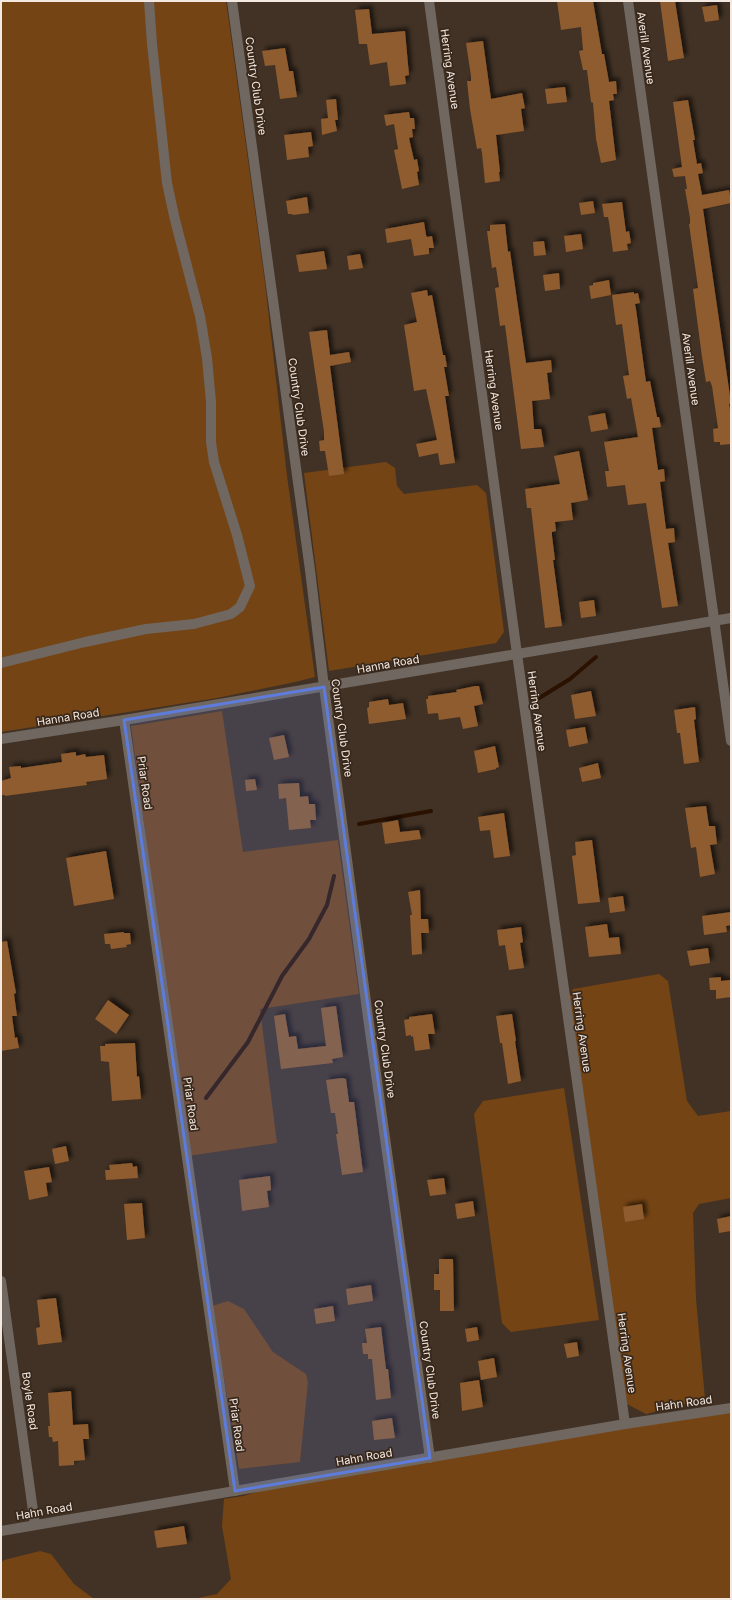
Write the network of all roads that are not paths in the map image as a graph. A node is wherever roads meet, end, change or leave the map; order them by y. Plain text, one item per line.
1 (149, 1) edge
2 (232, 1) edge
3 (428, 1) edge
4 (628, 1) edge
5 (731, 618) edge
6 (714, 621) junction
7 (517, 654) junction
8 (1, 663) edge
9 (324, 687) junction
10 (124, 720) junction
11 (1, 739) edge
12 (731, 741) edge
13 (1, 1281) edge
14 (731, 1408) edge
15 (624, 1424) junction
16 (430, 1458) junction
17 (235, 1491) junction
18 (34, 1525) junction
19 (1, 1531) edge

1 - 8 street
2 - 9 street, Country Club Drive
3 - 7 street, Herring Avenue
4 - 6 street, Averill Avenue
5 - 6 street, Hanna Road
6 - 7 street, Hanna Road
6 - 12 street, Averill Avenue
7 - 9 street, Hanna Road
7 - 15 street, Herring Avenue
9 - 10 street, Hanna Road
9 - 16 street, Country Club Drive
10 - 11 street, Hanna Road
10 - 17 street, Priar Road
13 - 18 street, Boyle Road
14 - 15 street, Hahn Road
15 - 16 street, Hahn Road
16 - 17 street, Hahn Road
17 - 18 street, Hahn Road
18 - 19 street, Hahn Road

